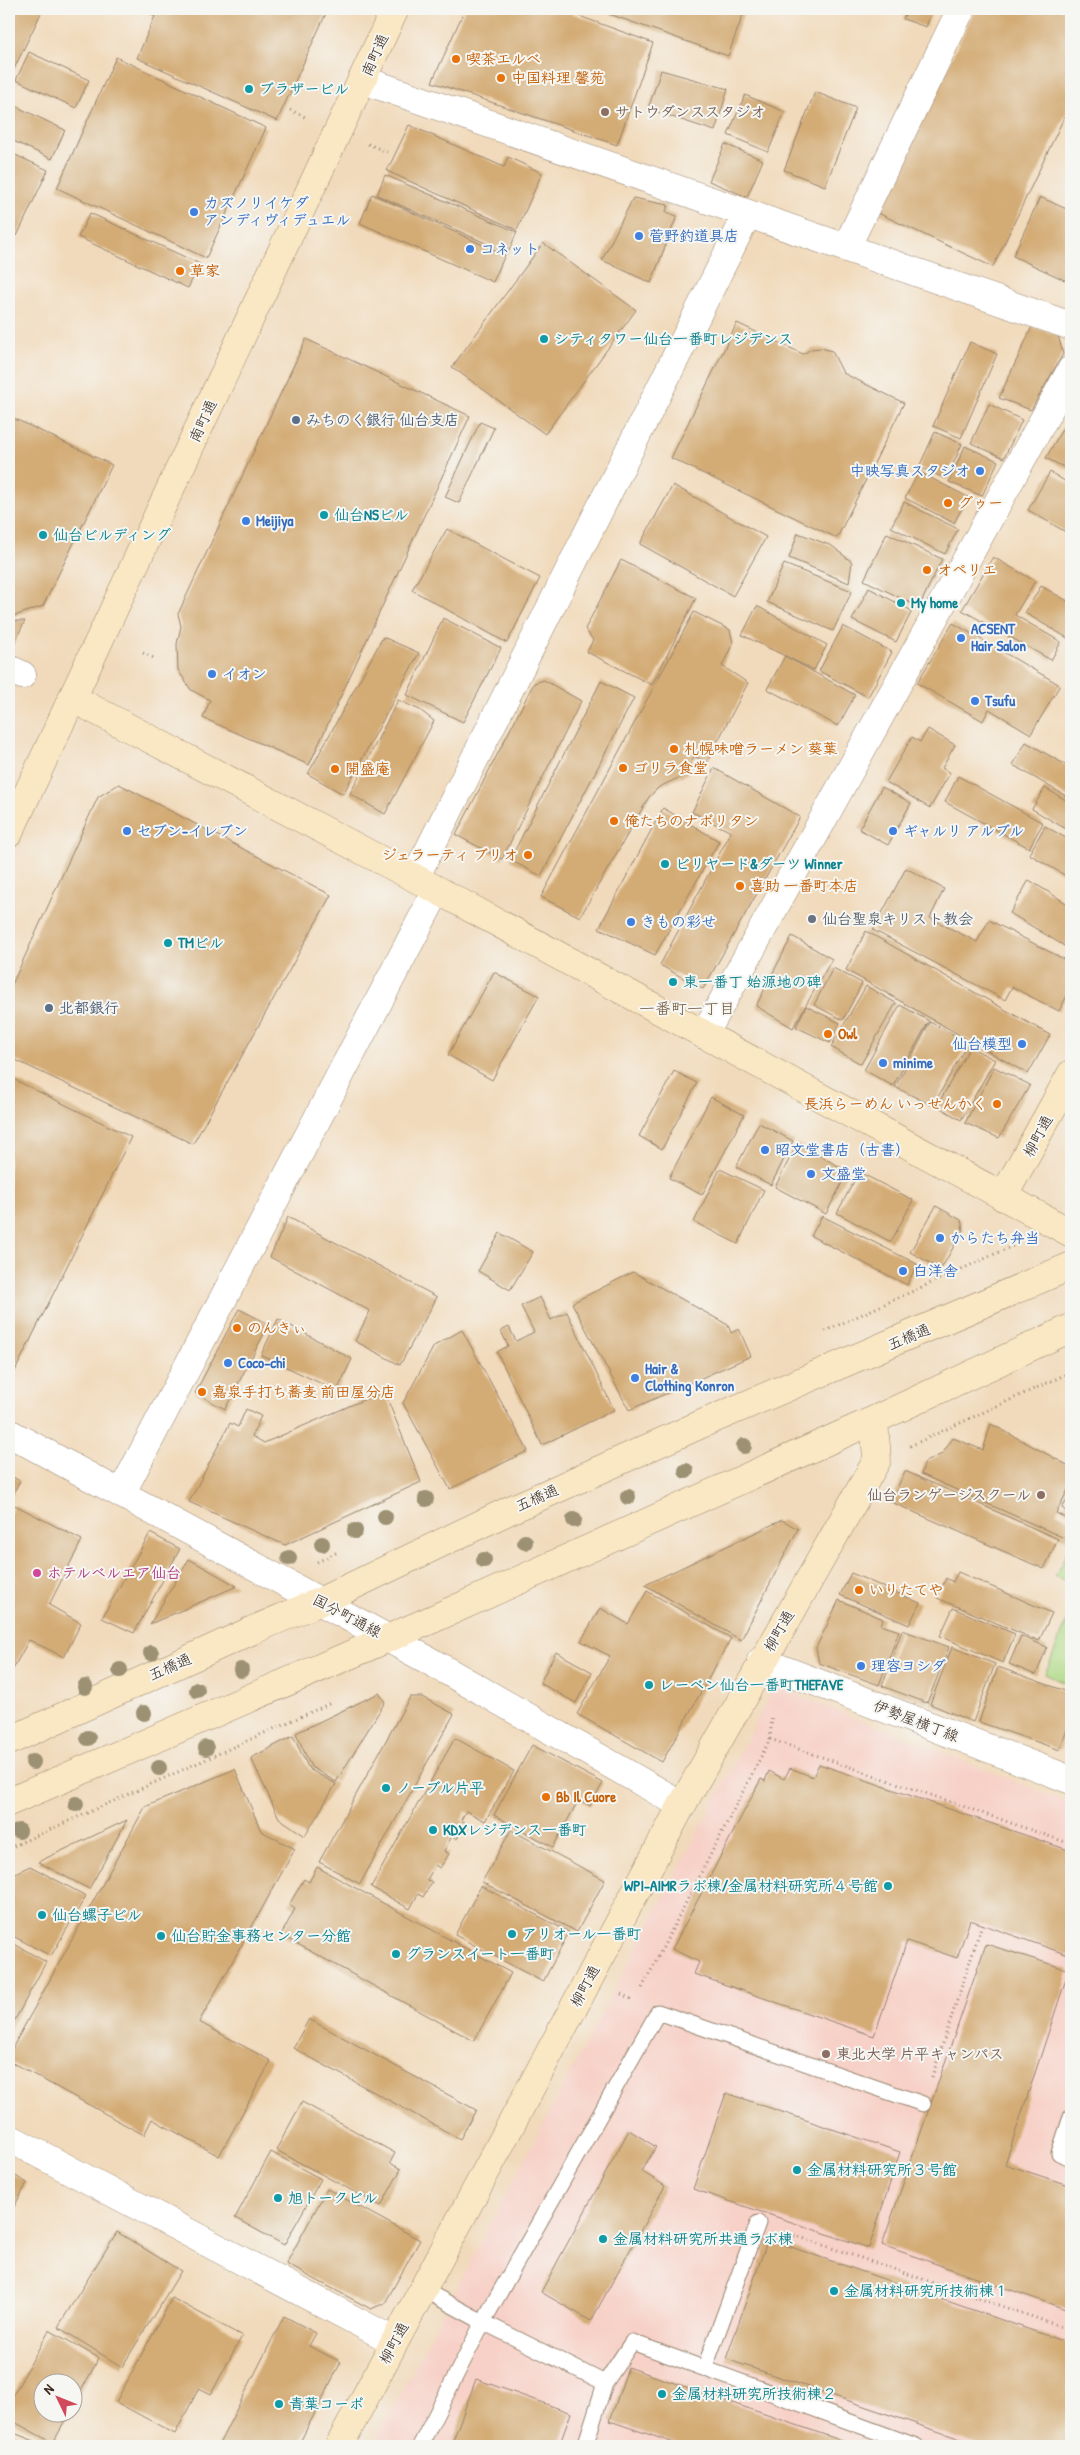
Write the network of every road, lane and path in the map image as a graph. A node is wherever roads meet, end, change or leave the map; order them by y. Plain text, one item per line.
1 (395, 9) edge
2 (961, 9) edge
3 (363, 80) junction
4 (747, 215) junction
5 (846, 248) junction
6 (1071, 326) edge
7 (1071, 370) edge
8 (143, 653) dead end
9 (154, 658) dead end
10 (72, 698) junction
11 (9, 833) edge
12 (426, 884) junction
13 (704, 1036) junction
14 (1071, 1074) edge
15 (1003, 1197) junction
16 (1071, 1233) edge
17 (1071, 1266) edge
18 (1071, 1328) edge
19 (1071, 1372) edge
20 (874, 1420) junction
21 (9, 1433) edge
22 (908, 1447) dead end
23 (120, 1494) junction
24 (320, 1602) junction
25 (387, 1638) junction
26 (761, 1661) junction
27 (340, 1699) dead end
28 (9, 1741) edge
29 (1071, 1780) edge
30 (9, 1802) edge
31 (682, 1805) junction
32 (1071, 1844) edge
33 (9, 1848) edge
34 (982, 1924) dead end
35 (640, 1992) dead end
36 (923, 2104) joint
37 (1071, 2117) edge
38 (9, 2138) edge
39 (1071, 2158) edge
40 (758, 2223) joint
41 (422, 2289) junction
42 (483, 2322) junction
43 (1071, 2330) edge
44 (394, 2341) junction
45 (705, 2367) junction
46 (606, 2383) junction
47 (339, 2446) edge
48 (420, 2446) edge
49 (585, 2446) edge
50 (916, 2446) edge

1 - 3 street, 南町通
2 - 5 street
3 - 4 street
3 - 10 street, 南町通
4 - 5 street
4 - 12 street
5 - 6 street
7 - 13 street
8 - 9 path
10 - 11 street, 南町通
10 - 12 street
12 - 13 street
12 - 23 street
13 - 15 street
14 - 15 street, 柳町通
15 - 16 street
17 - 24 street, 五橋通
18 - 20 street
19 - 22 path
20 - 25 street
20 - 26 street, 柳町通
21 - 23 street, 国分町通線
23 - 24 street, 国分町通線
24 - 25 street, 国分町通線
24 - 28 street, 五橋通
25 - 30 street
25 - 31 street, 国分町通線
26 - 29 street, 伊勢屋横丁線
26 - 31 street, 柳町通
27 - 33 path
31 - 41 street, 柳町通
32 - 35 path
34 - 36 path
36 - 42 lane
37 - 39 lane
38 - 44 street
40 - 43 path
40 - 45 lane
41 - 42 lane
41 - 44 street, 柳町通
42 - 46 lane
42 - 48 lane
44 - 47 street, 柳町通
45 - 46 lane
45 - 50 lane
46 - 49 lane

